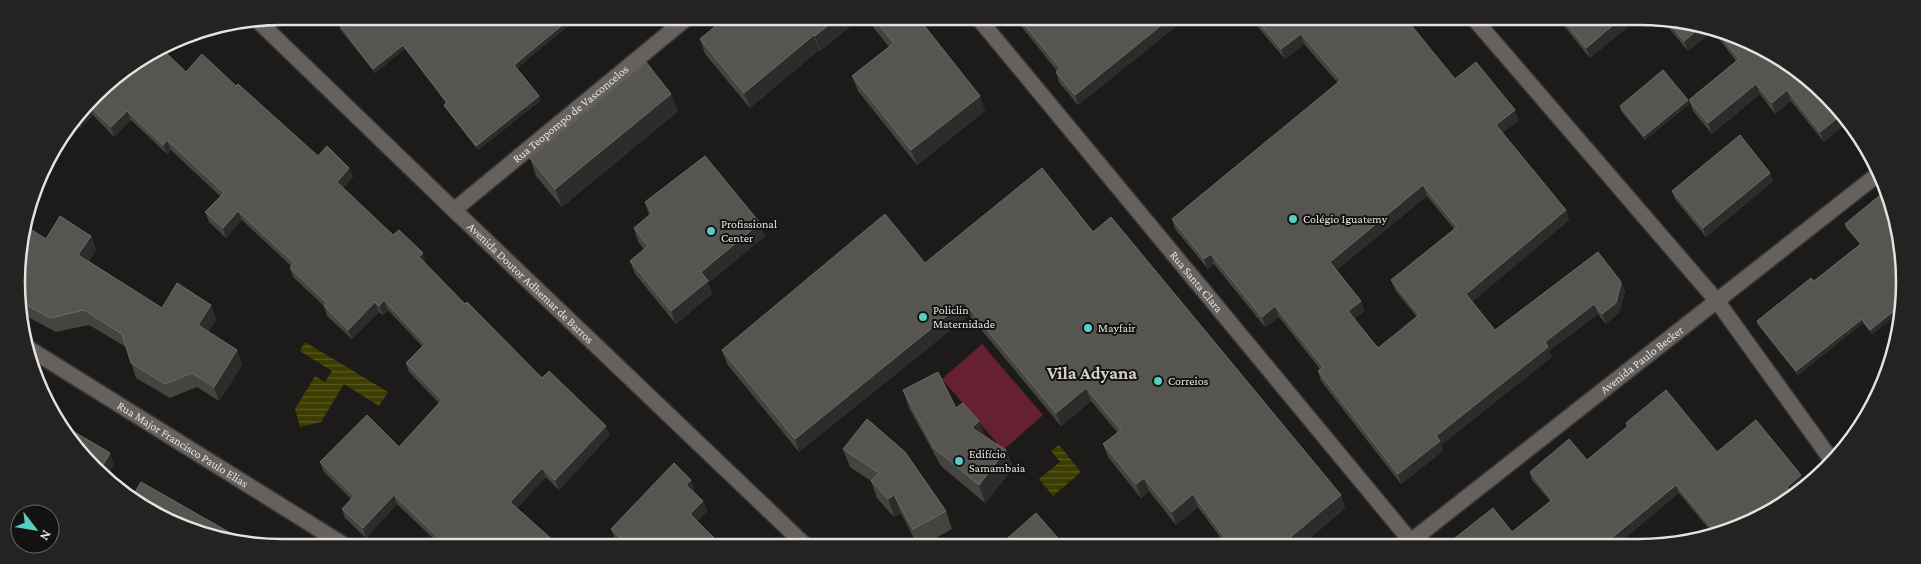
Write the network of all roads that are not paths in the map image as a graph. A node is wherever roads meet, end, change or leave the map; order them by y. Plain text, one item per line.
1 (679, 25) edge
2 (984, 25) edge
3 (1480, 25) edge
4 (263, 26) edge
5 (1873, 178) edge
6 (454, 210) junction
7 (1717, 302) junction
8 (35, 352) edge
9 (1828, 455) edge
10 (336, 539) edge
11 (799, 539) edge
12 (1406, 539) edge
13 (1416, 539) edge

1 - 6 street, Rua Teopompo de Vasconcelos
2 - 12 street, Rua Santa Clara
3 - 7 street
4 - 6 street, Avenida Doutor Adhemar de Barros
5 - 7 street, Avenida Paulo Becker
6 - 11 street, Avenida Doutor Adhemar de Barros
7 - 9 street
7 - 13 street, Avenida Paulo Becker
8 - 10 street, Rua Major Francisco Paulo Elias

